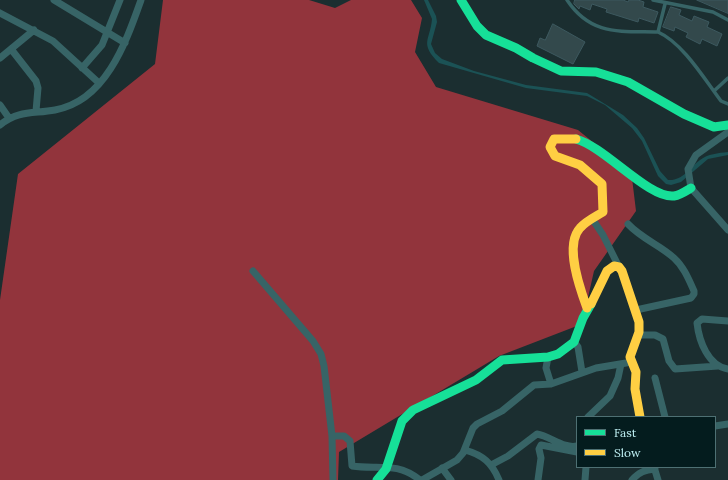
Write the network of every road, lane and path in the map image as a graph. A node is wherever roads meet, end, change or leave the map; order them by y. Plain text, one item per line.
1 (54, 0) edge
2 (120, 0) edge
3 (141, 0) edge
4 (461, 0) edge
5 (567, 0) edge
6 (653, 0) edge
7 (666, 4) junction
8 (0, 13) edge
9 (728, 20) edge
10 (34, 30) junction
11 (108, 32) junction
12 (658, 32) junction
13 (125, 43) junction
14 (11, 49) junction
15 (0, 58) edge
16 (82, 68) junction
17 (728, 78) edge
18 (99, 84) junction
19 (714, 91) junction
20 (728, 104) edge
21 (0, 105) edge
22 (36, 111) junction
23 (9, 118) junction
24 (0, 125) edge
25 (728, 125) edge
26 (728, 132) edge
27 (690, 184) junction
28 (593, 220) junction
29 (628, 224) dead end
30 (728, 230) edge
31 (619, 267) junction
32 (252, 271) dead end
33 (587, 308) junction
34 (636, 310) junction
35 (728, 321) edge
36 (638, 334) junction
37 (574, 342) junction
38 (548, 357) junction
39 (632, 362) junction
40 (621, 364) junction
41 (718, 366) junction
42 (728, 369) edge
43 (582, 372) junction
44 (655, 378) dead end
45 (551, 384) junction
46 (589, 416) edge
47 (640, 416) edge
48 (665, 416) edge
49 (728, 424) edge
50 (716, 426) edge
51 (332, 436) junction
52 (576, 446) edge
53 (465, 450) junction
54 (576, 452) edge
55 (491, 464) junction
56 (387, 466) junction
57 (442, 468) junction
58 (586, 468) edge
59 (655, 468) edge
60 (333, 480) edge
61 (377, 480) edge
62 (421, 480) edge
63 (451, 480) edge
64 (500, 480) edge
65 (538, 480) edge
66 (585, 480) edge
67 (632, 480) edge
68 (658, 480) edge

1 - 11 street
2 - 11 street
3 - 13 street
4 - 25 street
5 - 12 lane
6 - 7 lane
7 - 9 lane
7 - 12 lane
8 - 10 street
10 - 14 street
10 - 16 street
11 - 13 street
11 - 16 street
12 - 19 lane
13 - 18 street
14 - 15 street
14 - 22 street
16 - 18 street
17 - 19 lane
18 - 22 street
19 - 20 lane
21 - 23 street
22 - 23 street
23 - 24 street
26 - 27 street
27 - 28 street
27 - 30 street
28 - 31 street
28 - 33 street
29 - 34 street
31 - 33 street
31 - 34 street
32 - 51 street
33 - 37 street
34 - 36 street
35 - 41 street
36 - 39 street
36 - 41 street
37 - 38 street
37 - 43 street
38 - 45 street
38 - 56 street
39 - 40 street
39 - 47 street
40 - 43 street
40 - 46 street
41 - 42 street
43 - 45 street
44 - 48 street
45 - 53 street
49 - 50 street
51 - 56 street
51 - 60 street
52 - 55 street
53 - 55 street
53 - 57 street
54 - 65 street
55 - 64 street
56 - 61 street
56 - 62 street
57 - 62 street
57 - 63 street
58 - 66 street
59 - 67 street
59 - 68 street

